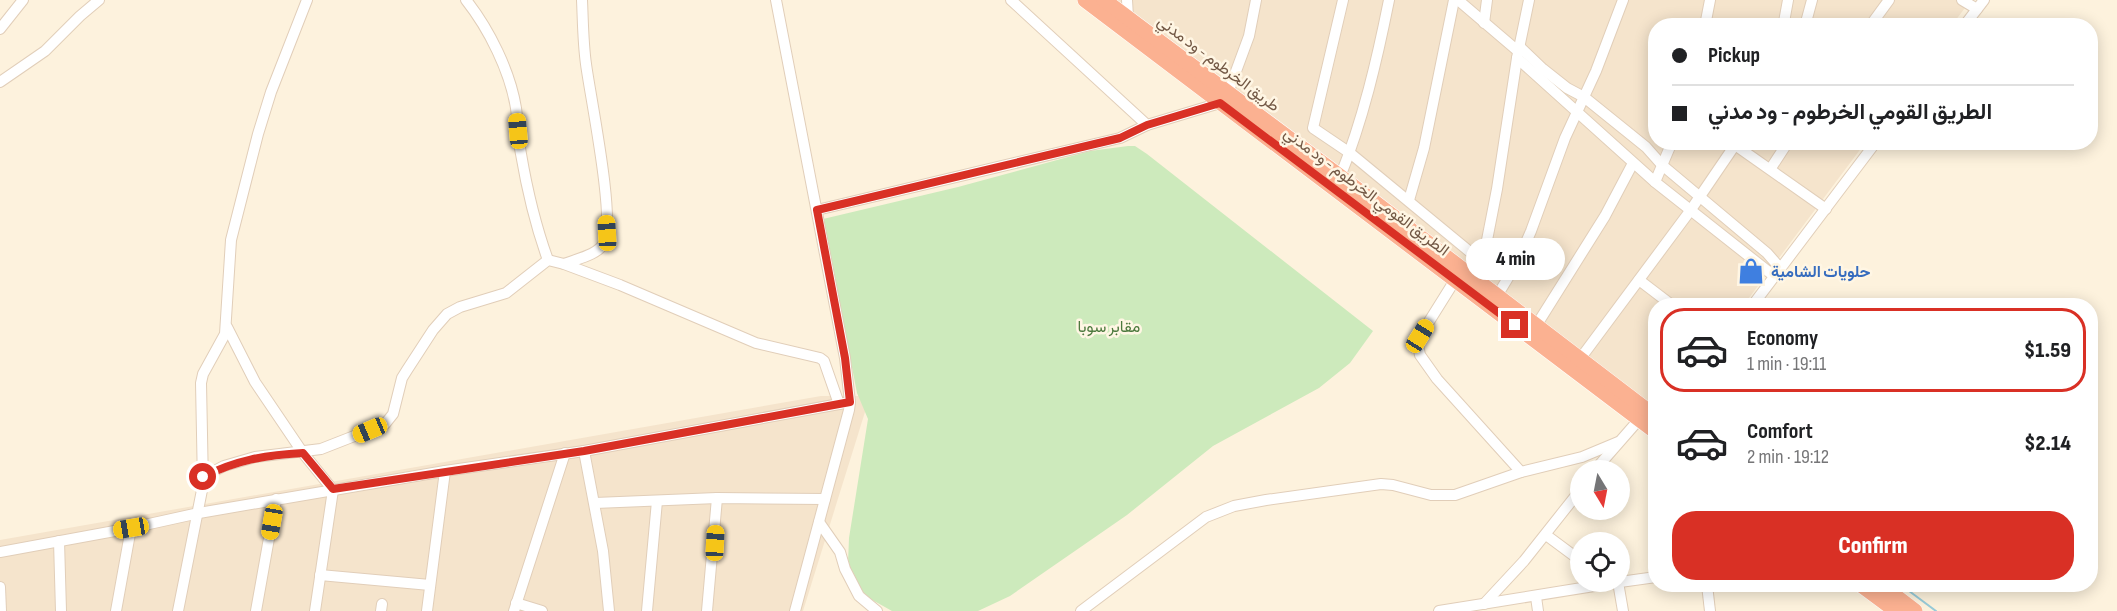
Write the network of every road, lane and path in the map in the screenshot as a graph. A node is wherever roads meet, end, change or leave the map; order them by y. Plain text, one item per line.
1 (23, 0) edge
2 (99, 0) edge
3 (307, 0) edge
4 (466, 0) edge
5 (582, 0) edge
6 (776, 0) edge
7 (1011, 0) edge
8 (1085, 0) edge
9 (1104, 0) edge
10 (1127, 0) edge
11 (1256, 0) edge
12 (1343, 0) edge
13 (1389, 0) edge
14 (1456, 0) edge
15 (1487, 0) edge
16 (1530, 0) edge
17 (1623, 0) edge
18 (1710, 0) edge
19 (1788, 0) edge
20 (1812, 0) edge
21 (1889, 0) edge
22 (1962, 0) edge
23 (1980, 5) edge
24 (1128, 17) junction
25 (1707, 18) edge
26 (1783, 18) edge
27 (1806, 18) edge
28 (1876, 18) edge
29 (1970, 18) edge
30 (1484, 22) junction
31 (0, 29) edge
32 (1519, 52) junction
33 (0, 82) edge
34 (1584, 97) junction
35 (1224, 98) junction
36 (1577, 111) junction
37 (1147, 125) junction
38 (1648, 149) edge
39 (1649, 150) edge
40 (1668, 150) edge
41 (1732, 150) edge
42 (1745, 150) edge
43 (1783, 150) edge
44 (1870, 150) edge
45 (1350, 153) junction
46 (1634, 163) junction
47 (1662, 165) junction
48 (1771, 168) junction
49 (1340, 177) junction
50 (1655, 182) junction
51 (1699, 197) junction
52 (1409, 200) junction
53 (1826, 209) junction
54 (817, 210) junction
55 (1690, 211) junction
56 (1432, 221) junction
57 (1422, 239) junction
58 (549, 260) junction
59 (1481, 261) junction
60 (564, 264) junction
61 (1777, 272) junction
62 (1455, 280) junction
63 (1639, 280) junction
64 (1479, 282) junction
65 (1497, 296) junction
66 (1663, 298) edge
67 (1758, 298) edge
68 (1536, 326) junction
69 (227, 327) junction
70 (1580, 359) junction
71 (844, 403) junction
72 (1647, 416) edge
73 (1618, 442) junction
74 (584, 451) junction
75 (303, 453) junction
76 (565, 453) junction
77 (1603, 460) edge
78 (445, 471) junction
79 (1521, 472) junction
80 (203, 477) junction
81 (333, 489) junction
82 (717, 498) junction
83 (276, 499) junction
84 (825, 499) junction
85 (657, 501) junction
86 (595, 503) junction
87 (1570, 503) edge
88 (199, 513) junction
89 (819, 522) junction
90 (131, 528) junction
91 (1546, 535) junction
92 (59, 541) junction
93 (0, 552) edge
94 (1570, 553) edge
95 (320, 575) junction
96 (1648, 578) edge
97 (1630, 580) edge
98 (430, 585) junction
99 (0, 587) edge
100 (1570, 591) edge
101 (1618, 592) edge
102 (1708, 592) edge
103 (1870, 592) edge
104 (1890, 592) edge
105 (1536, 597) junction
106 (515, 607) edge
107 (1480, 607) edge
108 (2, 611) edge
109 (61, 611) edge
110 (116, 611) edge
111 (178, 611) edge
112 (256, 611) edge
113 (315, 611) edge
114 (427, 611) edge
115 (542, 611) edge
116 (609, 611) edge
117 (647, 611) edge
118 (707, 611) edge
119 (795, 611) edge
120 (877, 611) edge
121 (1081, 611) edge
122 (1439, 611) edge
123 (1538, 611) edge
124 (1623, 611) edge
125 (1710, 611) edge
126 (1896, 611) edge
127 (1915, 611) edge

1 - 31 street
2 - 33 street
3 - 69 street
4 - 58 street
5 - 60 street
6 - 54 street
7 - 37 street
8 - 35 highway, الطريق القومي الخرطوم - ود مدني
9 - 24 highway, طريق الخرطوم - ود مدني
10 - 24 street
11 - 35 street
12 - 45 street
13 - 45 street
14 - 30 street
14 - 52 street
15 - 30 street
16 - 32 street
17 - 34 street
18 - 25 street
19 - 26 street
20 - 27 street
21 - 28 street
22 - 23 street
23 - 29 street
24 - 35 highway, طريق الخرطوم - ود مدني
30 - 32 street
32 - 34 street
32 - 36 street
32 - 59 street
34 - 36 street
34 - 38 street
35 - 37 street
35 - 49 highway, طريق الخرطوم - ود مدني
35 - 62 highway, الطريق القومي الخرطوم - ود مدني
36 - 46 street
36 - 65 street
37 - 54 street
39 - 47 street
40 - 47 street
41 - 51 street
42 - 48 street
43 - 48 street
44 - 53 street
45 - 49 street
45 - 52 street
46 - 50 street
46 - 68 street
47 - 50 street
47 - 51 street
48 - 53 street
49 - 57 highway, طريق الخرطوم - ود مدني
50 - 55 street
51 - 55 street
51 - 61 street
52 - 56 street
53 - 61 street
54 - 71 street
55 - 61 street
55 - 63 street
56 - 57 street
56 - 59 street
57 - 64 highway, طريق الخرطوم - ود مدني
58 - 60 street
58 - 75 street
59 - 64 street
60 - 71 street
61 - 67 street
62 - 72 highway, الطريق القومي الخرطوم - ود مدني
62 - 79 street
63 - 66 street
63 - 70 street
64 - 65 highway, طريق الخرطوم - ود مدني
65 - 68 highway, طريق الخرطوم - ود مدني
68 - 70 highway, طريق الخرطوم - ود مدني
69 - 75 street
69 - 80 street
70 - 72 highway, طريق الخرطوم - ود مدني
71 - 74 street
71 - 84 street
72 - 73 street
73 - 77 street
73 - 79 street
74 - 76 street
74 - 86 street
75 - 80 street
75 - 81 street
76 - 78 street
76 - 106 street
78 - 81 street
78 - 98 street
79 - 121 street
80 - 88 street
81 - 83 street
81 - 95 street
82 - 84 street
82 - 85 street
82 - 118 street
83 - 88 street
83 - 112 street
84 - 89 street
85 - 86 street
85 - 117 street
86 - 116 street
87 - 91 street
88 - 90 street
88 - 111 street
89 - 119 street
89 - 120 street
90 - 92 street
90 - 110 street
91 - 94 street
91 - 107 street
92 - 93 street
92 - 109 street
95 - 98 street
95 - 113 street
96 - 97 street
98 - 114 street
99 - 108 street
100 - 105 street
101 - 124 street
102 - 125 street
103 - 126 highway
104 - 127 highway
105 - 107 street
105 - 123 street
106 - 115 street
107 - 122 street

